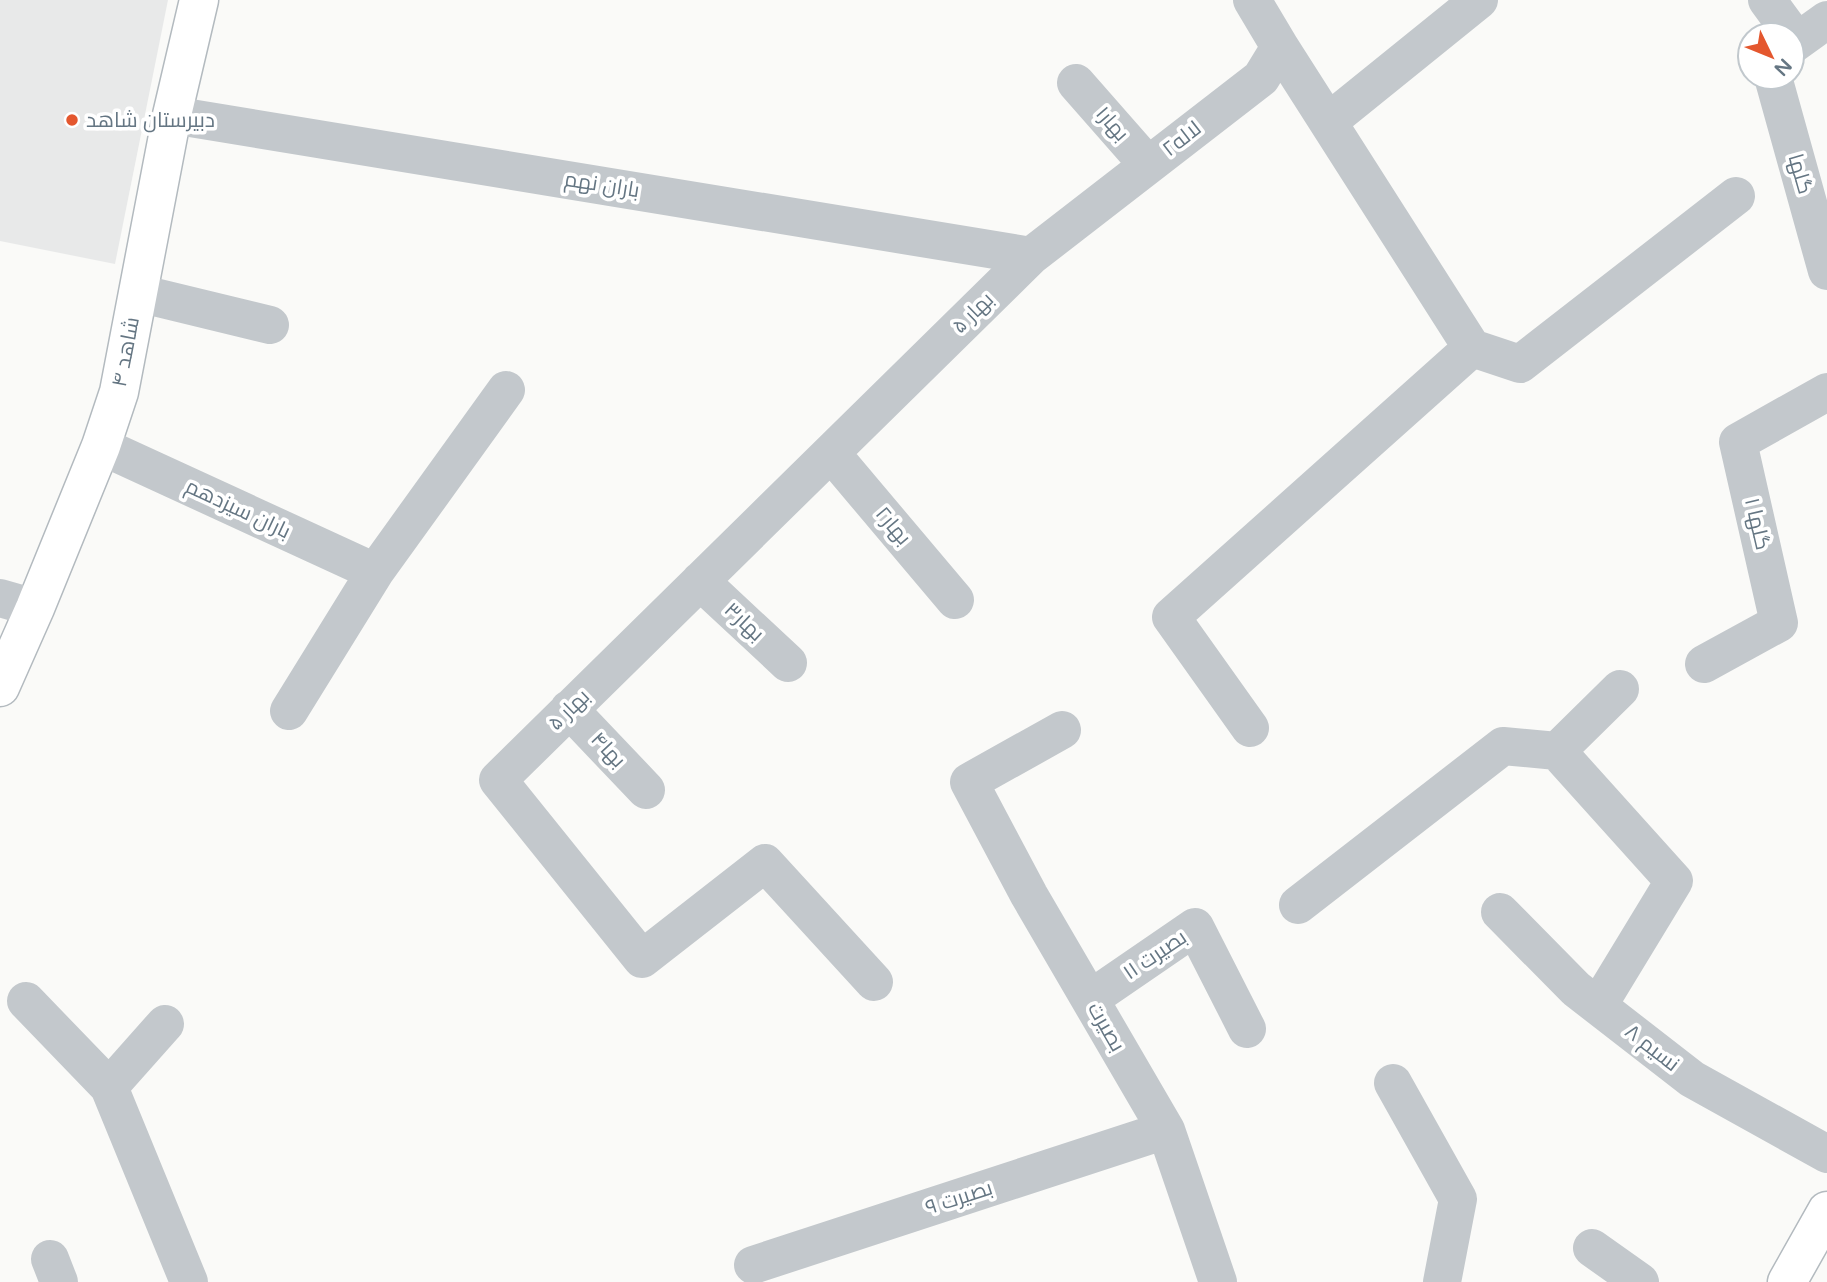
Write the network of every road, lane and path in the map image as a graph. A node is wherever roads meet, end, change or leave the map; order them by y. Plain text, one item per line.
1 (199, 0) edge
2 (1252, 0) edge
3 (1479, 0) edge
4 (1767, 0) edge
5 (1790, 21) edge
6 (1280, 47) junction
7 (1076, 83) dead end
8 (1777, 91) edge
9 (172, 115) junction
10 (1328, 122) junction
11 (1148, 165) junction
12 (1736, 196) dead end
13 (1031, 256) junction
14 (1827, 271) edge
15 (138, 293) junction
16 (270, 325) dead end
17 (1472, 348) junction
18 (506, 390) dead end
19 (1827, 392) edge
20 (101, 446) junction
21 (831, 453) junction
22 (375, 572) junction
23 (700, 581) junction
24 (955, 600) dead end
25 (17, 603) edge
26 (788, 663) dead end
27 (1704, 664) dead end
28 (0, 687) edge
29 (1620, 689) dead end
30 (569, 709) junction
31 (289, 711) dead end
32 (1250, 728) dead end
33 (1062, 730) dead end
34 (1557, 751) junction
35 (646, 790) dead end
36 (1298, 905) dead end
37 (1500, 912) dead end
38 (874, 982) dead end
39 (1090, 999) junction
40 (26, 1001) dead end
41 (1598, 1006) junction
42 (165, 1024) dead end
43 (1247, 1029) dead end
44 (1393, 1083) dead end
45 (109, 1087) junction
46 (1166, 1130) junction
47 (1827, 1154) edge
48 (1827, 1211) edge
49 (1592, 1248) dead end
50 (753, 1265) dead end
51 (189, 1282) edge
52 (1218, 1282) edge
53 (1443, 1282) edge
54 (1640, 1282) edge
55 (1787, 1282) edge

1 - 9 street, شاهد ۴
2 - 6 street
3 - 10 street
4 - 5 street
6 - 10 street
6 - 11 street, لاله۲
7 - 11 street, بهار۱
8 - 14 street, گلها
9 - 13 street, باران نهم
9 - 15 street, شاهد ۴
10 - 17 street
11 - 13 street, لاله۲
12 - 17 street
13 - 21 street, بهار ۵
15 - 16 street
15 - 20 street, شاهد ۴
17 - 32 street
18 - 22 street
19 - 27 street, گلها ۱
20 - 22 street, باران سیزدهم
20 - 25 street, شاهد ۴
21 - 23 street, بهار ۵
21 - 24 street, بهار۲
22 - 31 street
23 - 26 street, بهار۳
23 - 30 street, بهار ۵
25 - 28 street, شاهد ۴
29 - 34 street
30 - 35 street, بها۴
30 - 38 street, بهار ۵
33 - 39 street, بصیرت
34 - 36 street
34 - 41 street
37 - 41 street, نسیم ۸
39 - 43 street, بصیرت ۱۱
39 - 46 street, بصیرت
40 - 45 street
41 - 47 street, نسیم ۸
42 - 45 street
44 - 53 street
45 - 51 street
46 - 50 street, بصیرت ۹
46 - 52 street, بصیرت
48 - 55 street
49 - 54 street

